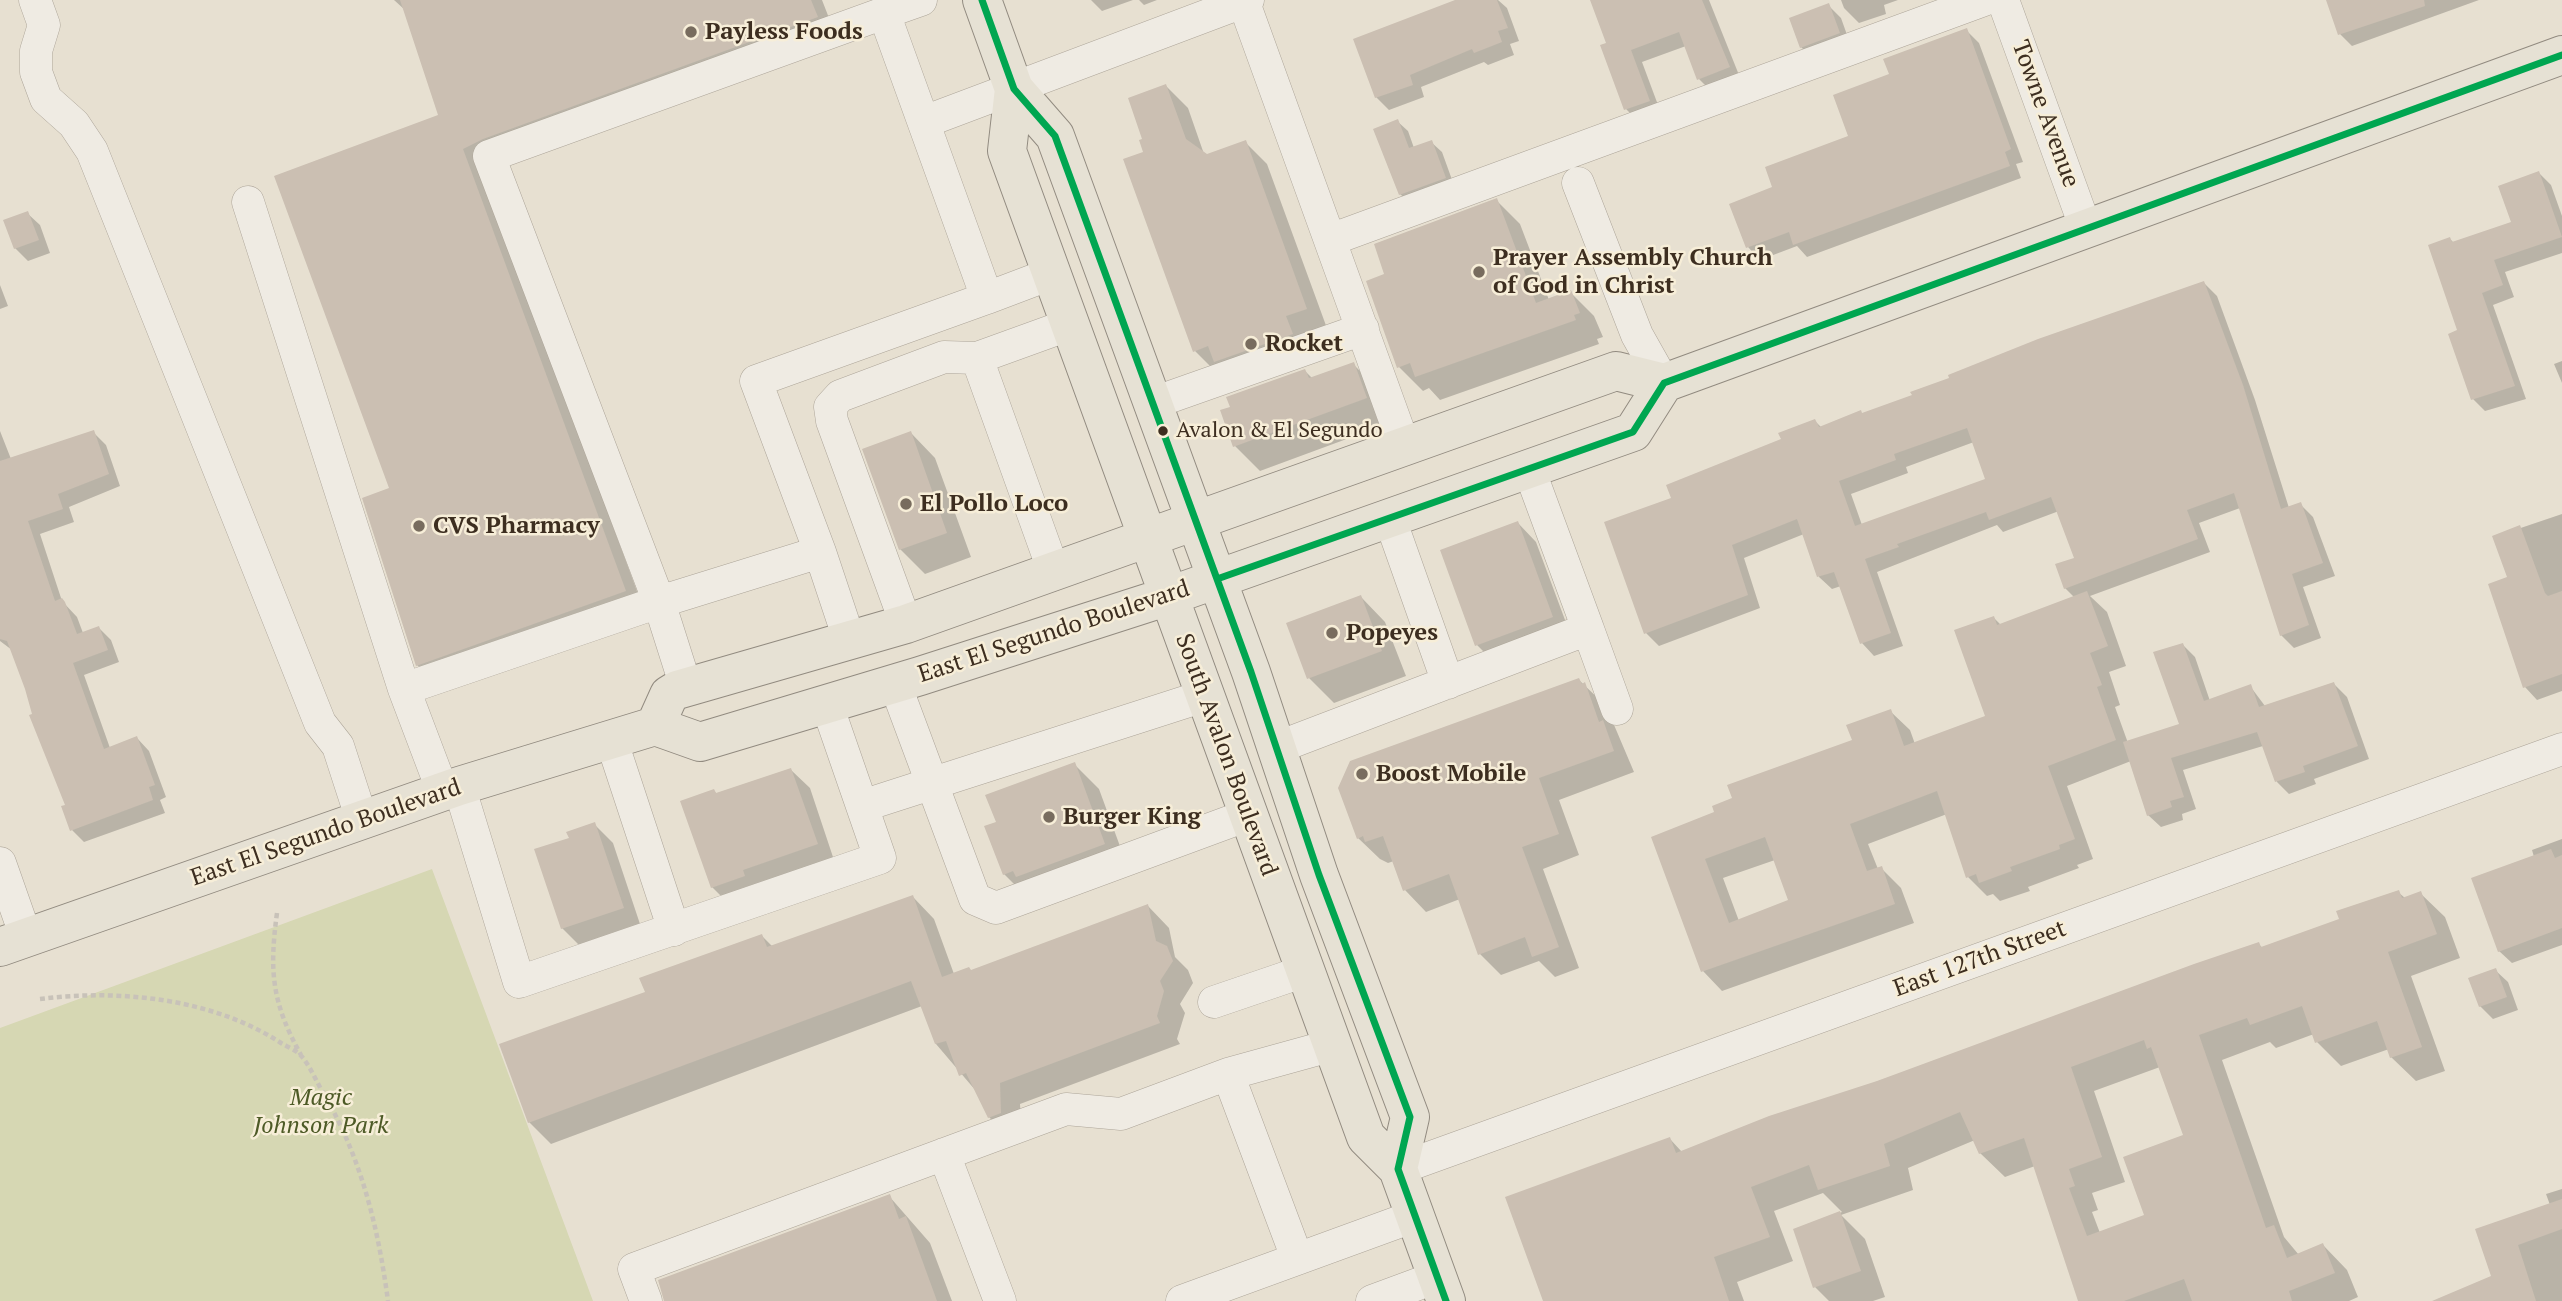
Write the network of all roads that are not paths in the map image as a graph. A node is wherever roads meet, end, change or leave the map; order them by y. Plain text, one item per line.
1 (35, 0) edge
2 (921, 0) edge
3 (982, 0) edge
4 (1984, 0) edge
5 (2003, 0) edge
6 (1245, 1) edge
7 (884, 13) junction
8 (2562, 55) edge
9 (1014, 89) junction
10 (923, 122) junction
11 (1578, 183) dead end
12 (248, 202) dead end
13 (2086, 229) junction
14 (1330, 240) junction
15 (1053, 273) junction
16 (987, 298) junction
17 (1071, 324) junction
18 (1363, 329) junction
19 (977, 358) junction
20 (1664, 383) junction
21 (1153, 403) junction
22 (1405, 448) junction
23 (1529, 469) junction
24 (1390, 519) junction
25 (1197, 522) junction
26 (1149, 540) junction
27 (820, 552) junction
28 (1054, 572) junction
29 (1217, 579) junction
30 (1168, 596) junction
31 (659, 602) junction
32 (906, 624) junction
33 (1588, 629) junction
34 (849, 639) junction
35 (1448, 683) junction
36 (895, 684) junction
37 (687, 687) junction
38 (404, 689) junction
39 (1204, 696) junction
40 (827, 705) junction
41 (1617, 709) dead end
42 (655, 726) junction
43 (611, 740) junction
44 (1276, 748) junction
45 (2562, 749) edge
46 (932, 784) junction
47 (451, 789) junction
48 (862, 806) junction
49 (1248, 815) junction
50 (362, 820) junction
51 (0, 863) edge
52 (674, 930) junction
53 (13, 942) edge
54 (1305, 971) junction
55 (1214, 1002) dead end
56 (1333, 1045) junction
57 (1228, 1074) junction
58 (944, 1154) junction
59 (1398, 1169) junction
60 (1415, 1216) junction
61 (1297, 1258) junction
62 (1442, 1289) edge
63 (646, 1301) edge
64 (1000, 1301) edge
65 (1182, 1301) edge
66 (1372, 1301) edge

1 - 50 street
2 - 7 street
3 - 9 main road, South Avalon Boulevard
4 - 14 street
5 - 13 street, Towne Avenue
6 - 9 street
6 - 14 street
7 - 10 street
7 - 31 street
8 - 13 main road
9 - 10 street
9 - 15 main road, South Avalon Boulevard
9 - 21 main road, South Avalon Boulevard
10 - 16 street
11 - 20 street
12 - 38 street
13 - 20 main road
14 - 18 street
15 - 16 street
15 - 17 main road, South Avalon Boulevard
16 - 27 street
17 - 19 street
17 - 26 main road, South Avalon Boulevard
18 - 21 street
18 - 22 street
19 - 28 street
19 - 32 street
20 - 22 main road
20 - 23 main road, East El Segundo Boulevard
21 - 25 main road, South Avalon Boulevard
22 - 25 main road
23 - 24 main road, East El Segundo Boulevard
23 - 33 street
24 - 29 main road, East El Segundo Boulevard
24 - 35 street
25 - 26 main road
25 - 29 main road, South Avalon Boulevard
26 - 28 main road
26 - 30 main road, South Avalon Boulevard
27 - 31 street
27 - 34 street
28 - 32 main road
29 - 30 main road, East El Segundo Boulevard
29 - 44 main road, South Avalon Boulevard
30 - 36 main road, East El Segundo Boulevard
30 - 39 main road, South Avalon Boulevard
31 - 37 street
31 - 38 street
32 - 34 main road
33 - 35 street
33 - 41 street
34 - 37 main road
35 - 44 street
36 - 40 main road, East El Segundo Boulevard
36 - 46 street
37 - 42 main road
38 - 47 street
39 - 46 street
39 - 49 main road, South Avalon Boulevard
40 - 42 main road, East El Segundo Boulevard
40 - 48 street
42 - 43 main road, East El Segundo Boulevard
43 - 47 main road, East El Segundo Boulevard
43 - 52 street
44 - 59 main road, South Avalon Boulevard
45 - 59 street, East 127th Street
46 - 48 street
46 - 49 street
47 - 50 main road, East El Segundo Boulevard
47 - 52 street
48 - 52 street
49 - 54 main road, South Avalon Boulevard
50 - 53 main road, East El Segundo Boulevard
51 - 53 street
54 - 55 street
54 - 56 main road, South Avalon Boulevard
56 - 57 street
56 - 59 main road, South Avalon Boulevard
57 - 58 street
57 - 61 street
58 - 63 street
58 - 64 street
59 - 60 main road, South Avalon Boulevard
60 - 61 street
60 - 62 main road, South Avalon Boulevard
61 - 65 street
62 - 66 street

